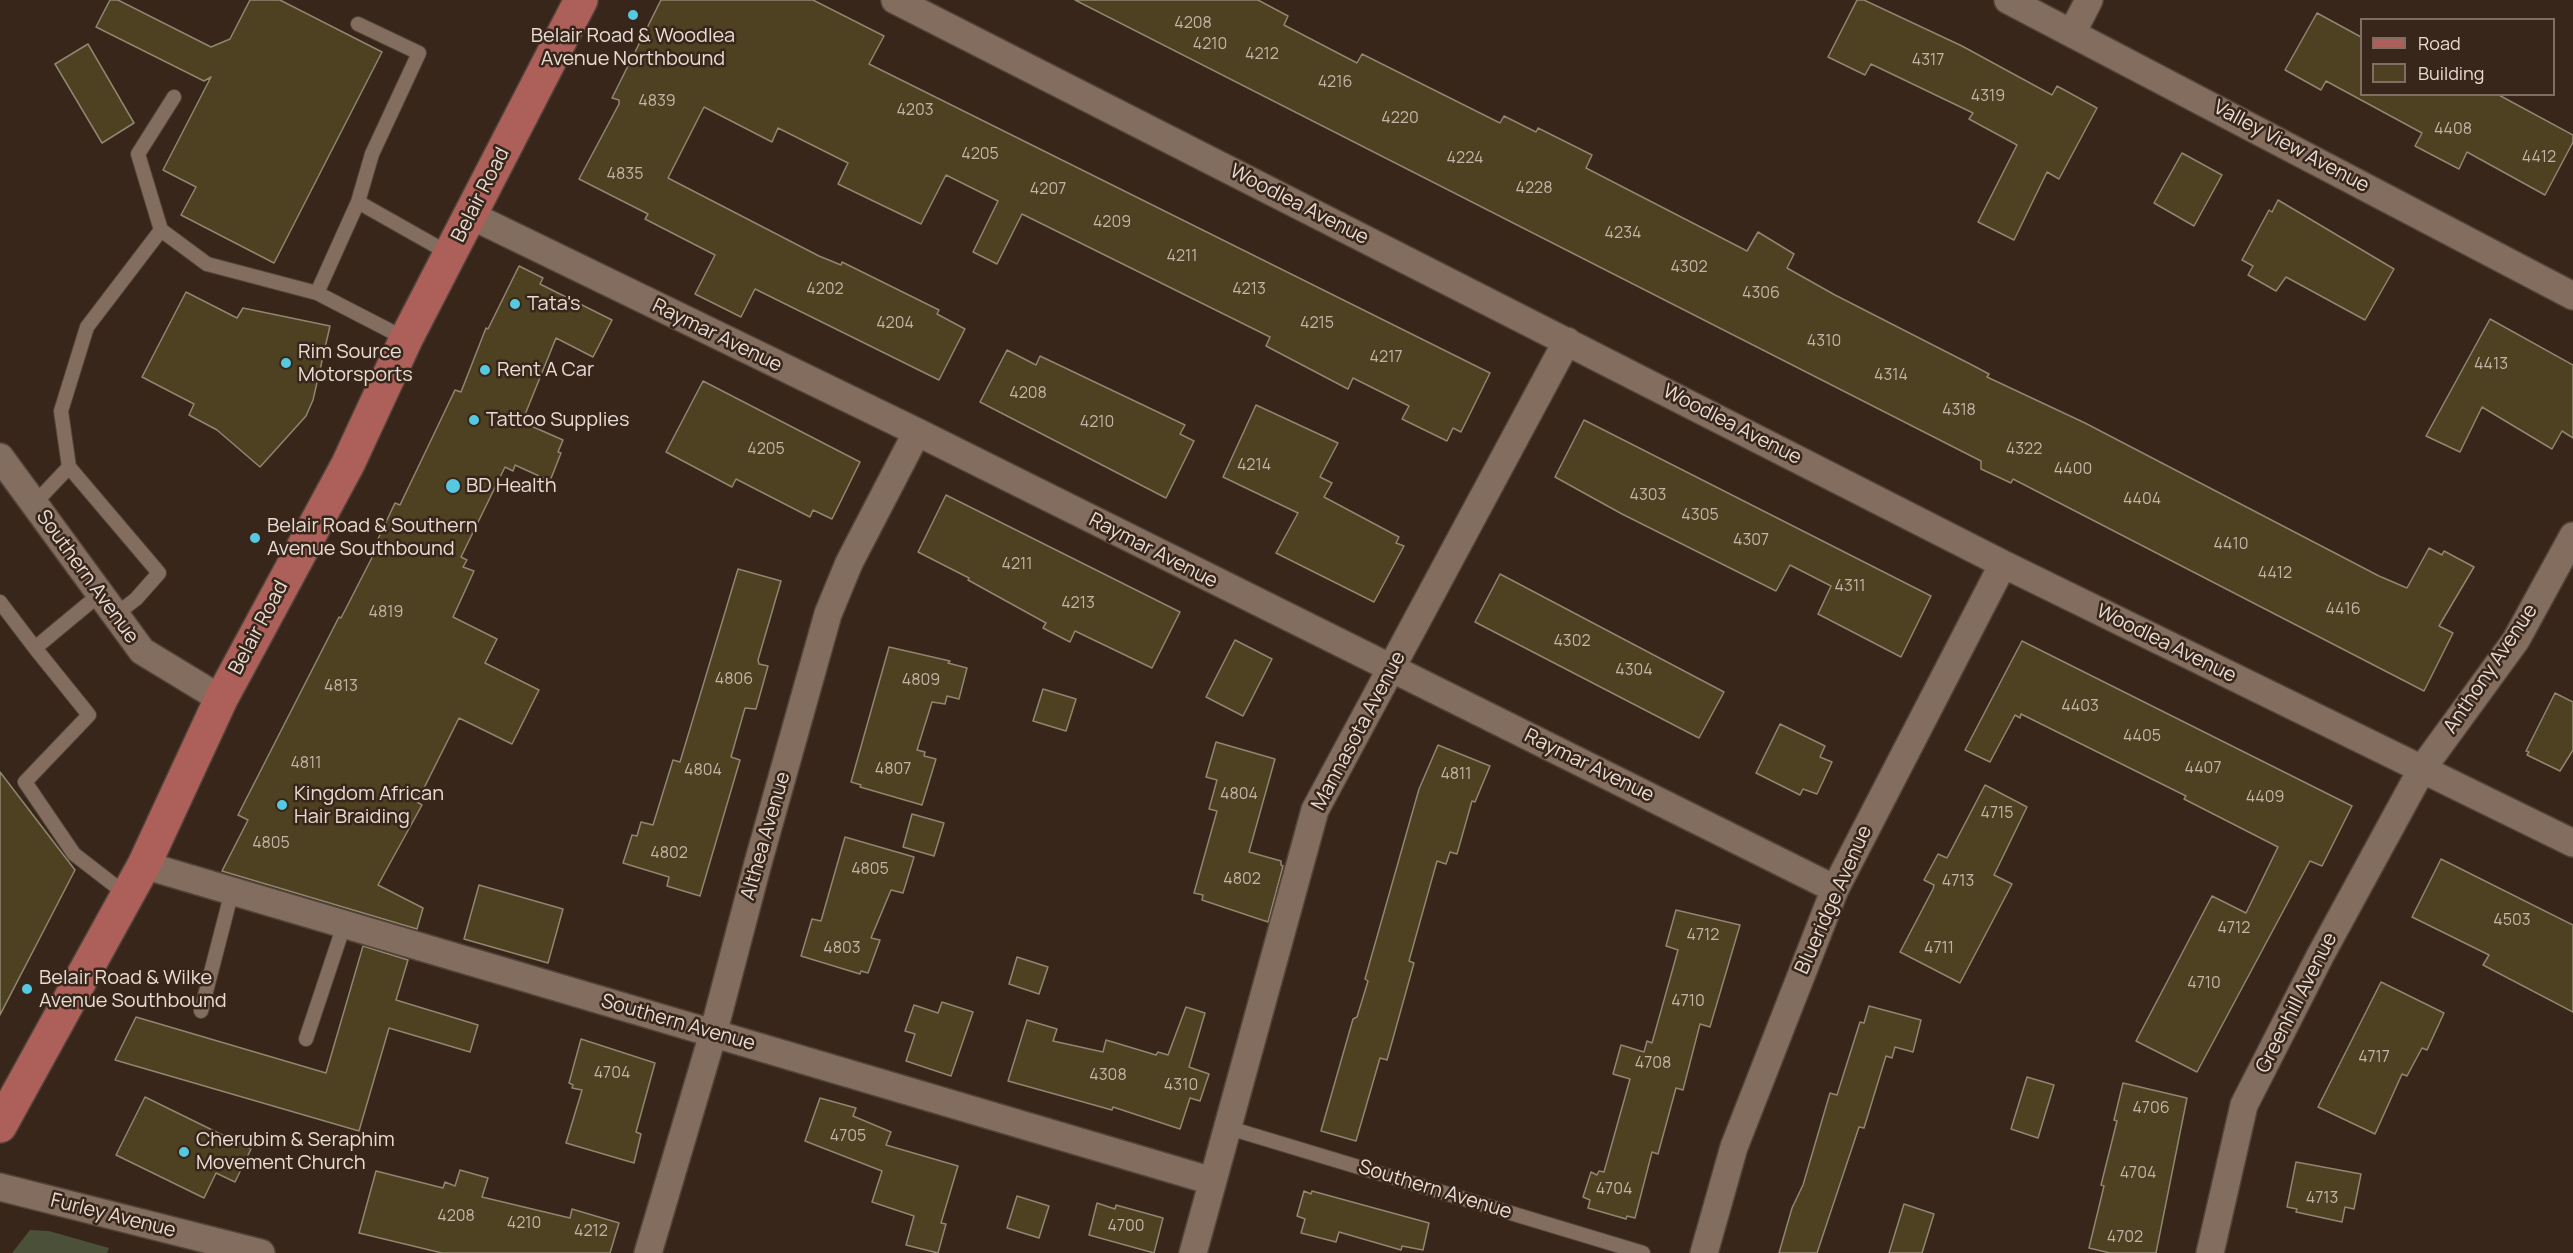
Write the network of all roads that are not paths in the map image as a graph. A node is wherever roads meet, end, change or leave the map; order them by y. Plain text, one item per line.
1 (580, 0) edge
2 (2008, 0) edge
3 (2090, 0) edge
4 (906, 3) edge
5 (358, 24) dead end
6 (2072, 33) junction
7 (174, 97) dead end
8 (358, 202) junction
9 (470, 216) junction
10 (161, 230) junction
11 (450, 254) junction
12 (317, 292) junction
13 (2573, 296) edge
14 (406, 339) junction
15 (1567, 341) junction
16 (917, 432) junction
17 (0, 456) edge
18 (69, 467) junction
19 (34, 504) junction
20 (2573, 536) edge
21 (2003, 564) junction
22 (0, 602) edge
23 (107, 604) junction
24 (35, 648) junction
25 (1392, 668) junction
26 (221, 699) junction
27 (2422, 769) junction
28 (2573, 843) edge
29 (144, 864) junction
30 (1835, 889) junction
31 (232, 891) junction
32 (128, 895) junction
33 (344, 925) junction
34 (201, 1011) dead end
35 (713, 1034) junction
36 (306, 1039) dead end
37 (1, 1121) edge
38 (1226, 1127) junction
39 (1212, 1181) junction
40 (0, 1188) edge
41 (261, 1253) edge
42 (648, 1253) edge
43 (1192, 1253) edge
44 (1643, 1253) edge
45 (1704, 1253) edge
46 (2210, 1253) edge

1 - 9 main road, Belair Road
2 - 6 street, Valley View Avenue
3 - 6 street
4 - 15 street, Woodlea Avenue
5 - 8 lane
6 - 13 street, Valley View Avenue
7 - 10 lane
8 - 11 lane
8 - 12 lane
9 - 11 main road, Belair Road
9 - 16 street, Raymar Avenue
10 - 12 lane
10 - 18 lane
11 - 14 main road, Belair Road
12 - 14 lane
14 - 26 main road, Belair Road
15 - 21 street, Woodlea Avenue
15 - 25 street, Mannasota Avenue
16 - 25 street, Raymar Avenue
16 - 35 street, Althea Avenue
17 - 19 street, Southern Avenue
18 - 19 lane
18 - 23 lane
19 - 23 street, Southern Avenue
20 - 27 street, Anthony Avenue
21 - 27 street, Woodlea Avenue
21 - 30 street, Blueridge Avenue
22 - 24 lane
23 - 24 lane
23 - 26 street, Southern Avenue
24 - 32 lane
25 - 30 street, Raymar Avenue
25 - 38 street, Mannasota Avenue
26 - 29 main road, Belair Road
27 - 28 street, Woodlea Avenue
27 - 46 street, Greenhill Avenue
29 - 31 street, Southern Avenue
29 - 32 main road, Belair Road
30 - 45 street, Blueridge Avenue
31 - 33 street, Southern Avenue
31 - 34 lane
32 - 37 main road, Belair Road
33 - 35 street, Southern Avenue
33 - 36 lane
35 - 39 street, Southern Avenue
35 - 42 street, Althea Avenue
38 - 39 street, Mannasota Avenue
38 - 44 lane, Southern Avenue
39 - 43 street, Mannasota Avenue
40 - 41 street, Furley Avenue

